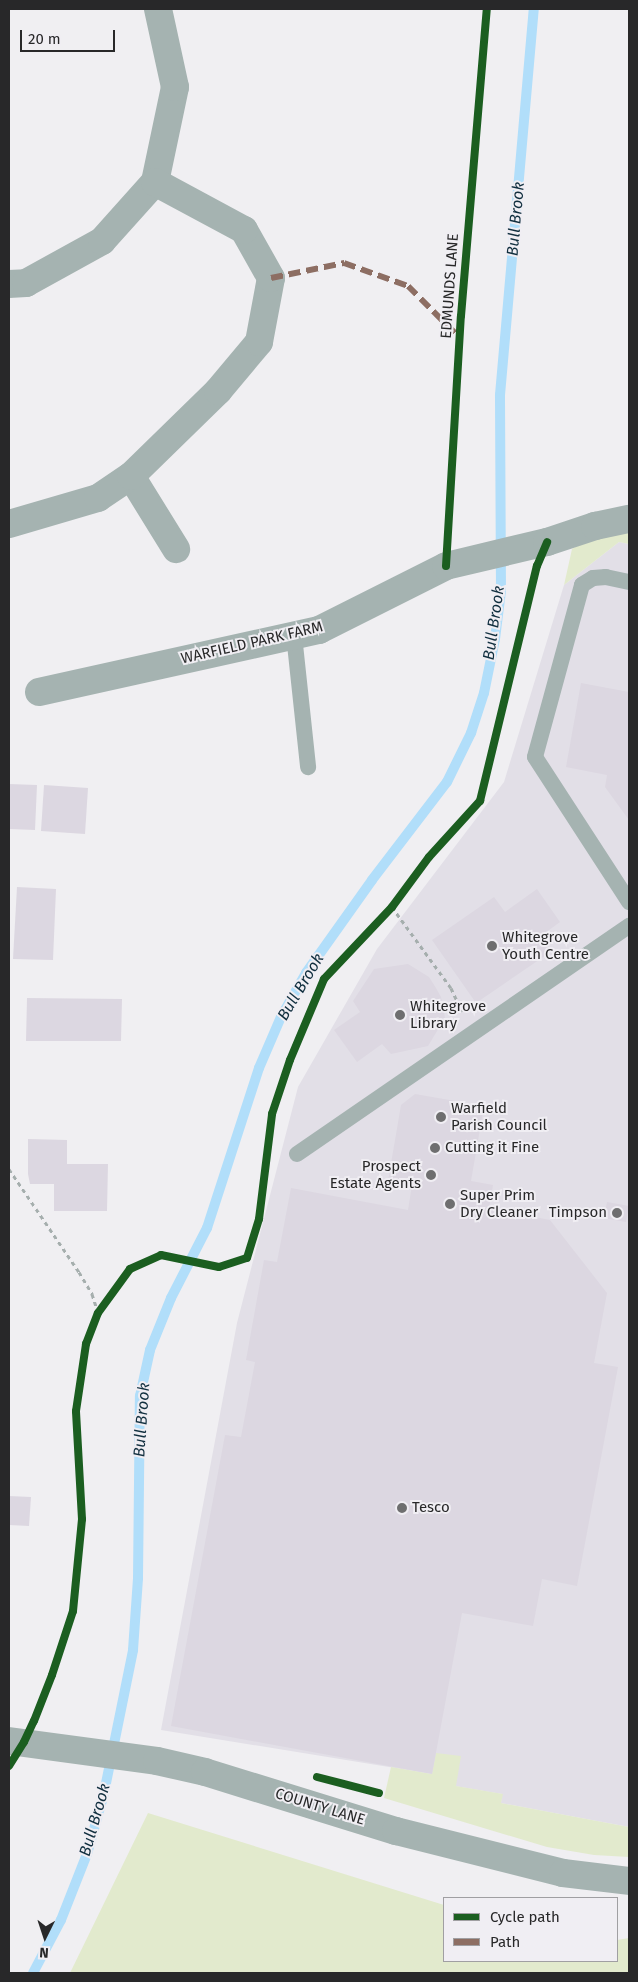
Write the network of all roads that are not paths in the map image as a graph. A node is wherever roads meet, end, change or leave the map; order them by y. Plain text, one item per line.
1 (158, 9) edge
2 (155, 182) junction
3 (9, 284) edge
4 (131, 476) junction
5 (629, 519) edge
6 (9, 524) edge
7 (176, 549) dead end
8 (629, 582) edge
9 (294, 635) junction
10 (39, 692) dead end
11 (308, 766) dead end
12 (629, 902) edge
13 (629, 926) edge
14 (297, 1154) dead end
15 (9, 1741) edge
16 (629, 1881) edge

1 - 2 street
2 - 3 street
2 - 4 street
4 - 6 street
4 - 7 street
5 - 9 street, WARFIELD PARK FARM
8 - 12 lane
9 - 10 street, WARFIELD PARK FARM
9 - 11 lane
13 - 14 lane
15 - 16 street, COUNTY LANE

